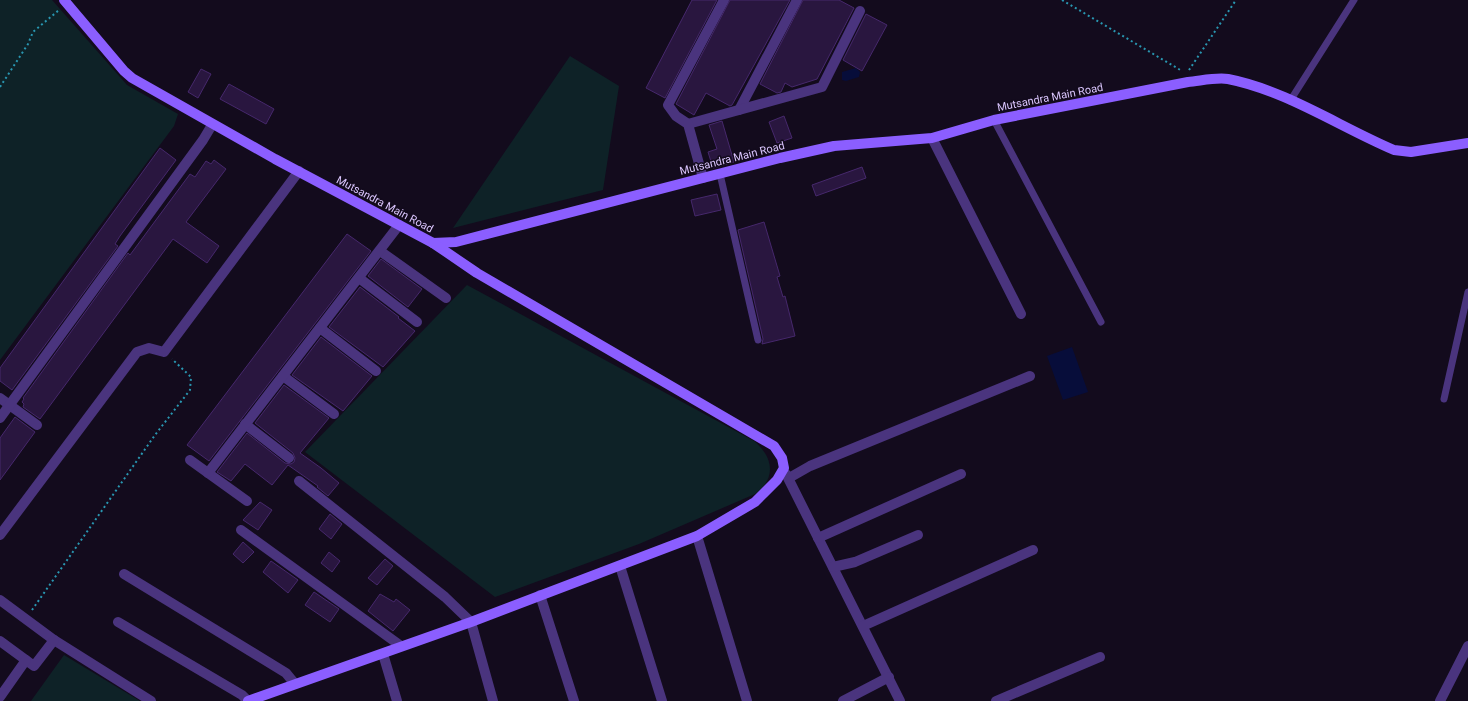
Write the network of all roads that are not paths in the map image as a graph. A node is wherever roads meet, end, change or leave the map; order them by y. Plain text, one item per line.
1 (724, 0) edge
2 (797, 0) edge
3 (1354, 0) edge
4 (66, 1) edge
5 (860, 11) dead end
6 (1290, 101) junction
7 (738, 110) junction
8 (994, 120) junction
9 (688, 124) junction
10 (212, 125) junction
11 (932, 138) junction
12 (1468, 142) edge
13 (299, 172) junction
14 (720, 174) junction
15 (703, 178) junction
16 (399, 225) junction
17 (433, 244) junction
18 (380, 250) junction
19 (359, 278) junction
20 (1468, 292) edge
21 (446, 298) dead end
22 (1021, 314) dead end
23 (417, 322) dead end
24 (1101, 322) dead end
25 (320, 328) junction
26 (758, 340) dead end
27 (376, 370) dead end
28 (283, 376) junction
29 (1030, 376) dead end
30 (0, 398) edge
31 (1444, 399) dead end
32 (9, 405) junction
33 (334, 414) dead end
34 (0, 418) edge
35 (245, 424) junction
36 (37, 425) dead end
37 (289, 458) dead end
38 (190, 460) dead end
39 (784, 468) junction
40 (208, 473) junction
41 (961, 474) dead end
42 (789, 478) junction
43 (299, 481) dead end
44 (247, 501) dead end
45 (241, 530) dead end
46 (0, 535) edge
47 (918, 535) dead end
48 (697, 536) junction
49 (818, 538) junction
50 (1033, 550) dead end
51 (620, 566) junction
52 (832, 567) junction
53 (124, 574) dead end
54 (540, 595) junction
55 (0, 600) edge
56 (118, 622) dead end
57 (471, 622) junction
58 (863, 626) junction
59 (54, 640) junction
60 (0, 641) edge
61 (401, 646) junction
62 (1468, 646) edge
63 (383, 654) junction
64 (1100, 657) dead end
65 (26, 660) junction
66 (889, 677) junction
67 (296, 684) junction
68 (0, 697) edge
69 (151, 701) edge
70 (248, 701) edge
71 (397, 701) edge
72 (493, 701) edge
73 (574, 701) edge
74 (662, 701) edge
75 (746, 701) edge
76 (843, 701) edge
77 (900, 701) edge
78 (996, 701) edge
79 (1440, 701) edge

1 - 9 street
2 - 7 street
3 - 6 lane
4 - 10 street, Mutsandra Main Road
5 - 7 street
6 - 8 street, Mutsandra Main Road
6 - 12 street, Mutsandra Main Road
7 - 9 street
8 - 11 street, Mutsandra Main Road
8 - 24 lane
9 - 15 street
10 - 13 street, Mutsandra Main Road
10 - 32 street
11 - 14 street, Mutsandra Main Road
11 - 22 street
13 - 16 street, Mutsandra Main Road
13 - 46 street
14 - 15 street, Mutsandra Main Road
14 - 26 lane
15 - 17 street, Mutsandra Main Road
16 - 17 street, Mutsandra Main Road
16 - 18 street
17 - 39 street
18 - 19 street
18 - 21 street
19 - 23 street
19 - 25 street
20 - 31 lane
25 - 27 street
25 - 28 street
28 - 33 street
28 - 35 street
29 - 42 street
30 - 32 street
32 - 34 street
32 - 36 street
35 - 37 street
35 - 40 street
38 - 40 street
39 - 42 street
39 - 48 street
40 - 44 street
41 - 49 street
42 - 49 street
43 - 57 street
45 - 61 street
47 - 52 street
48 - 51 street
48 - 75 street
49 - 52 street
50 - 58 street
51 - 54 street
51 - 74 street
52 - 58 street
53 - 67 street
54 - 57 street
54 - 73 street
55 - 59 street
56 - 70 street
57 - 61 street
57 - 72 street
58 - 66 street
59 - 65 street
59 - 69 street
60 - 65 street
61 - 63 street
62 - 79 street
63 - 67 street
63 - 71 street
64 - 78 street
65 - 68 street
66 - 76 street
66 - 77 street
67 - 70 street

